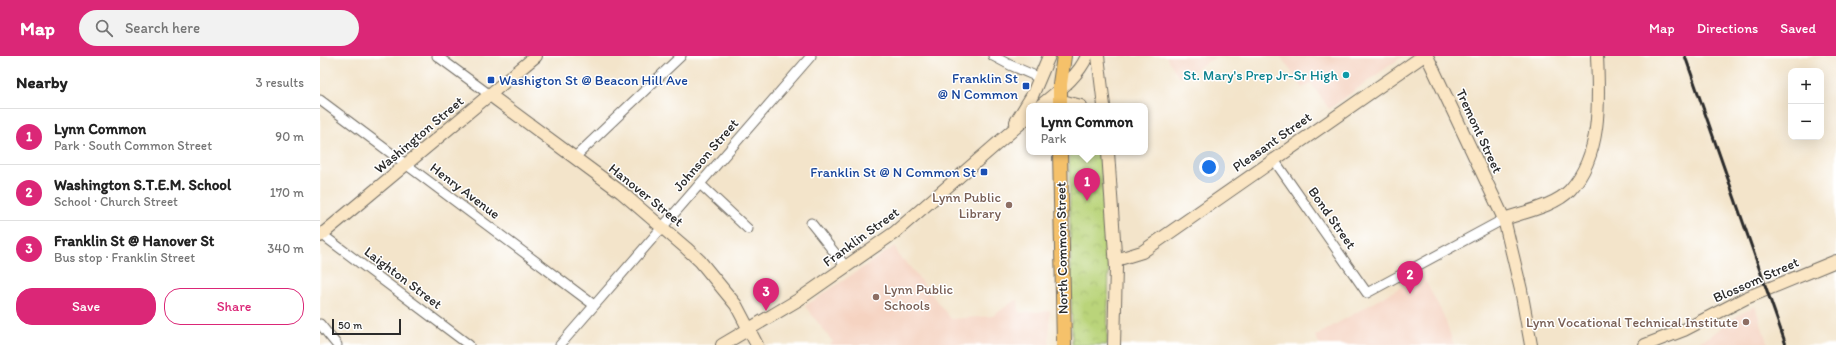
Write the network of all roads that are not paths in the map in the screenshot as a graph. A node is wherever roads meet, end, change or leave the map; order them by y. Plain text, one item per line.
1 (437, 56) edge
2 (536, 56) edge
3 (681, 56) edge
4 (811, 56) edge
5 (993, 56) edge
6 (1049, 56) edge
7 (1064, 56) edge
8 (1087, 56) edge
9 (1098, 56) edge
10 (1423, 56) edge
11 (1427, 56) edge
12 (1597, 56) edge
13 (1040, 78) junction
14 (1033, 94) junction
15 (490, 95) junction
16 (320, 100) edge
17 (1054, 100) edge
18 (1027, 103) edge
19 (1068, 103) edge
20 (1104, 103) edge
21 (1026, 105) edge
22 (1026, 119) edge
23 (1006, 136) junction
24 (1060, 155) edge
25 (1108, 155) edge
26 (574, 158) junction
27 (1274, 160) junction
28 (406, 165) junction
29 (700, 184) junction
30 (1504, 219) junction
31 (811, 223) dead end
32 (662, 227) junction
33 (748, 229) dead end
34 (321, 234) edge
35 (1116, 260) junction
36 (1836, 261) edge
37 (846, 267) junction
38 (594, 305) junction
39 (320, 324) edge
40 (748, 330) junction
41 (337, 345) edge
42 (469, 345) edge
43 (560, 345) edge
44 (722, 345) edge
45 (757, 345) edge
46 (1064, 345) edge
47 (1114, 345) edge
48 (1531, 345) edge
49 (1645, 345) edge

1 - 15 street
2 - 15 main road, Washington Street
3 - 26 street
4 - 29 street, Johnson Street
5 - 13 street
6 - 13 main road, Franklin Street
7 - 17 main road
8 - 17 main road
9 - 20 main road
10 - 27 main road, Pleasant Street
11 - 30 main road, Tremont Street
12 - 30 main road
13 - 14 main road, Franklin Street
14 - 17 main road
14 - 18 main road, Franklin Street
15 - 26 main road, Hanover Street
15 - 28 main road, Washington Street
16 - 28 street, Henry Avenue
17 - 19 main road
21 - 23 main road, Franklin Street
22 - 23 main road, Franklin Street
23 - 37 main road, Franklin Street
24 - 46 main road, North Common Street
25 - 35 main road
26 - 32 main road, Hanover Street
27 - 30 street, Bond Street
27 - 35 main road, Pleasant Street
28 - 34 main road, Washington Street
28 - 38 street, Henry Avenue
29 - 32 street, Johnson Street
29 - 33 street
30 - 48 main road, Tremont Street
31 - 37 street
32 - 38 street, Johnson Street
32 - 40 main road, Hanover Street
34 - 42 street, Laighton Street
35 - 47 main road
36 - 49 main road, Blossom Street
37 - 40 main road, Franklin Street
38 - 43 street, Johnson Street
39 - 41 street
40 - 44 main road, Franklin Street
40 - 45 main road, Hanover Street

